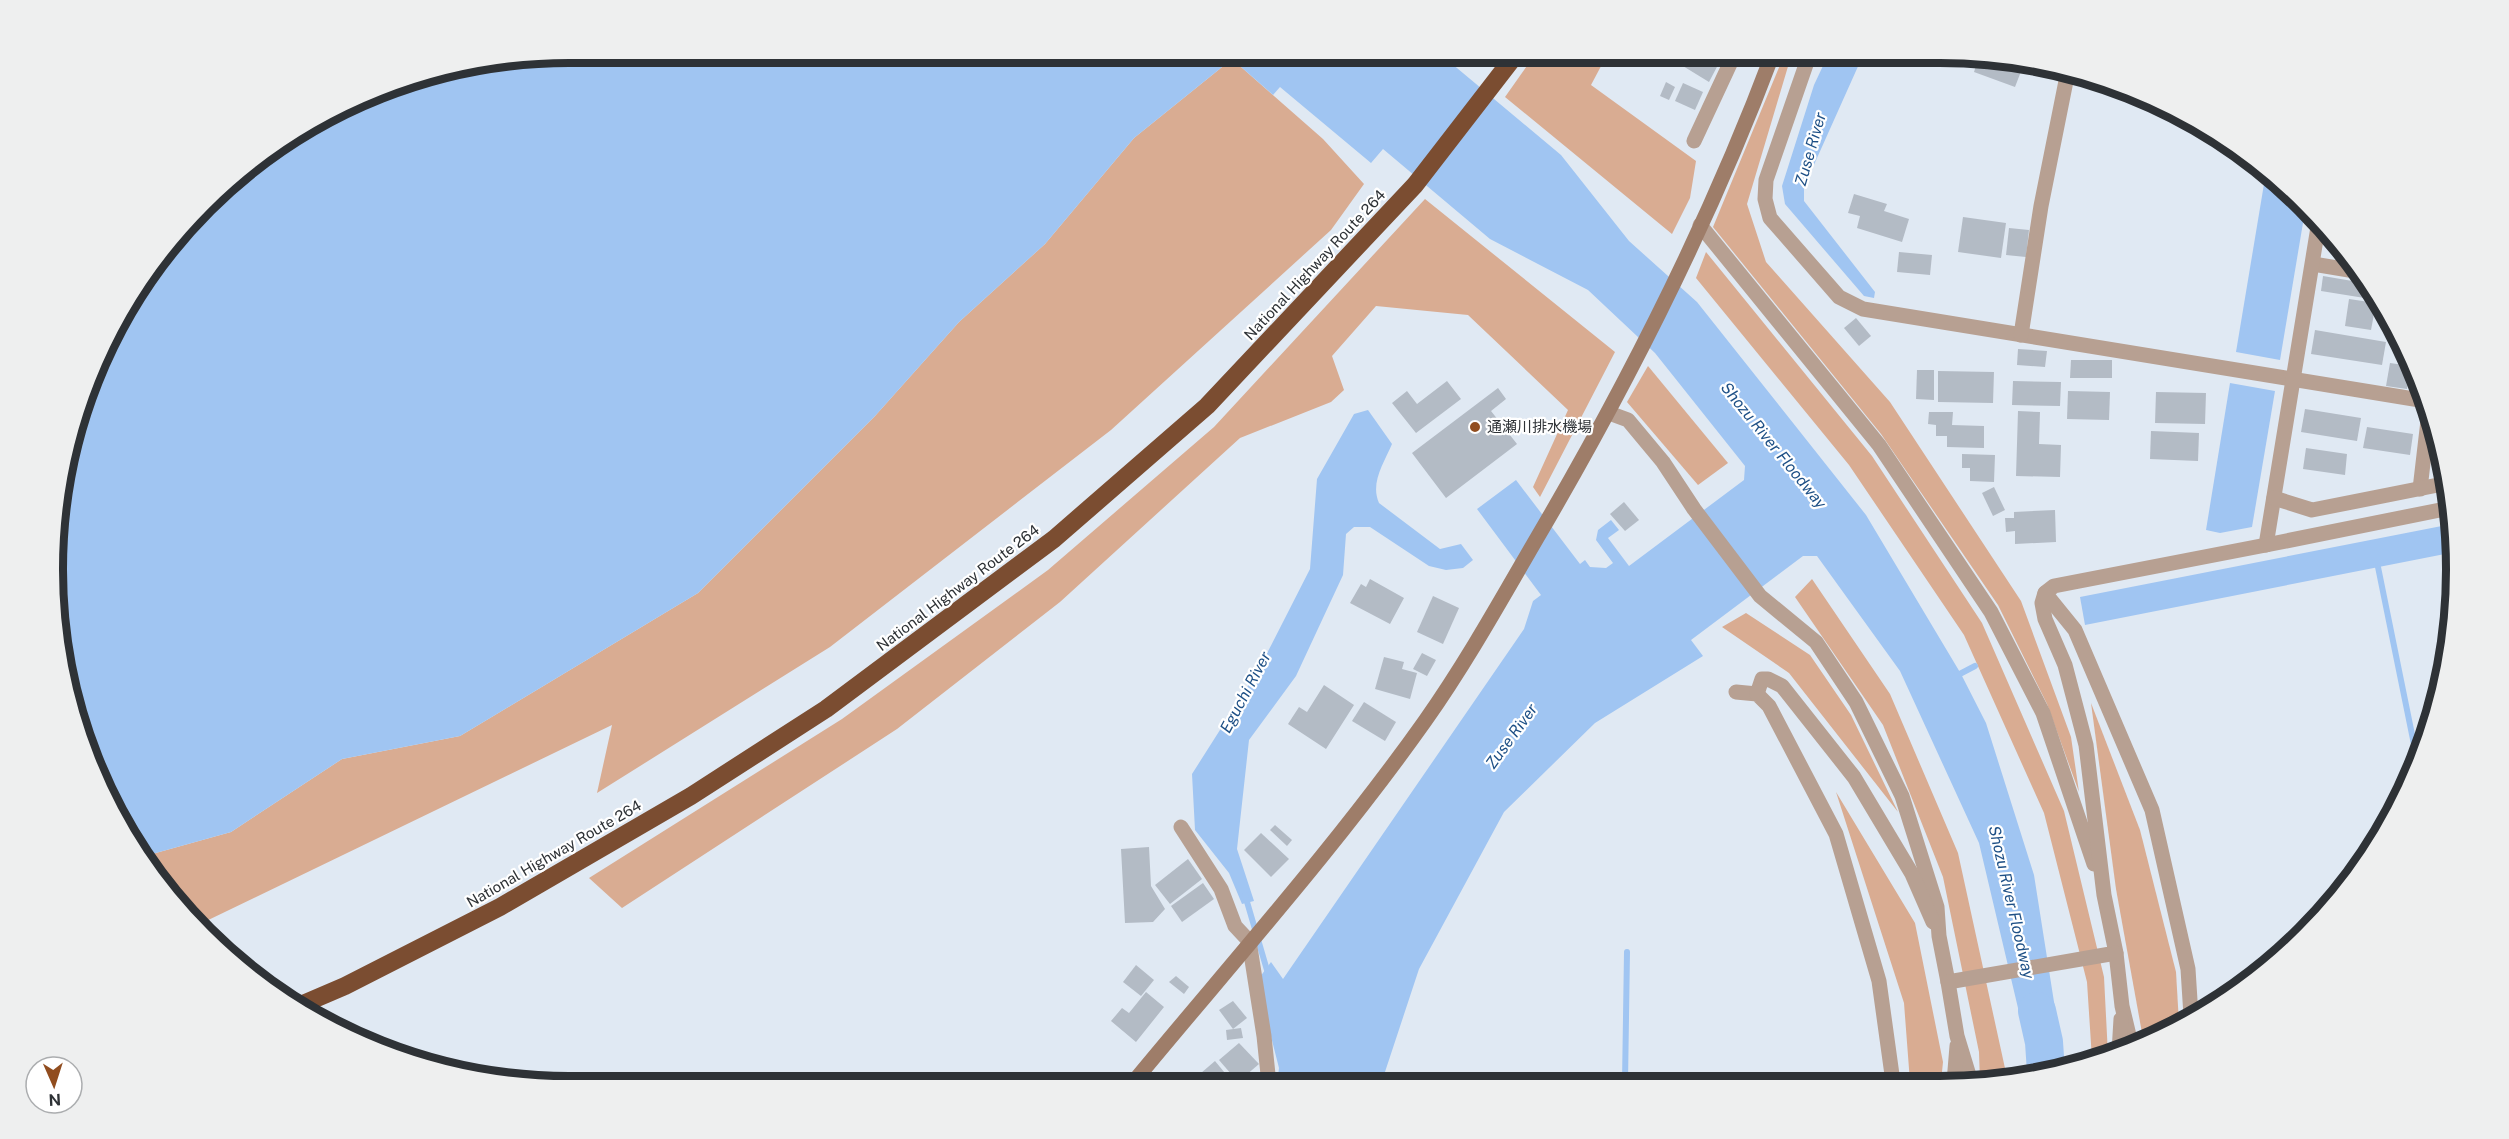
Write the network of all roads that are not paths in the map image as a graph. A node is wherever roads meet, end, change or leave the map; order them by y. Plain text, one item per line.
1 (1509, 63) edge
2 (1730, 63) edge
3 (1769, 63) edge
4 (1806, 63) edge
5 (2066, 79) edge
6 (1694, 141) dead end
7 (1698, 231) junction
8 (2317, 233) edge
9 (2313, 264) junction
10 (2347, 270) edge
11 (2021, 335) junction
12 (2294, 379) junction
13 (2416, 399) edge
14 (1609, 413) junction
15 (2427, 431) edge
16 (2439, 485) edge
17 (2420, 489) junction
18 (2274, 498) junction
19 (2443, 509) edge
20 (2266, 545) junction
21 (2045, 593) junction
22 (1736, 692) dead end
23 (1757, 694) junction
24 (1181, 827) dead end
25 (2104, 895) junction
26 (1939, 936) junction
27 (1249, 941) junction
28 (2111, 954) junction
29 (1952, 981) junction
30 (307, 1002) edge
31 (2122, 1006) junction
32 (2191, 1009) edge
33 (1958, 1036) junction
34 (2130, 1038) edge
35 (2120, 1042) edge
36 (1969, 1075) edge
37 (1138, 1076) edge
38 (1268, 1076) edge
39 (1892, 1076) edge
40 (1955, 1076) edge

1 - 30 highway, National Highway Route 264
2 - 6 street
3 - 7 street
4 - 11 street
5 - 11 street
7 - 14 street
7 - 25 street
8 - 9 street
9 - 10 street
9 - 12 street
11 - 12 street
12 - 13 street
12 - 18 street
14 - 26 street
14 - 27 street
15 - 17 street
16 - 17 street
17 - 18 street
18 - 20 street
19 - 20 street
20 - 21 street
21 - 25 street
21 - 32 street
22 - 23 street
23 - 26 street
23 - 39 street
24 - 27 street
25 - 28 street
26 - 29 street
27 - 37 street
27 - 38 street
28 - 29 street
28 - 31 street
29 - 33 street
31 - 34 street
31 - 35 street
33 - 36 street
33 - 40 street

